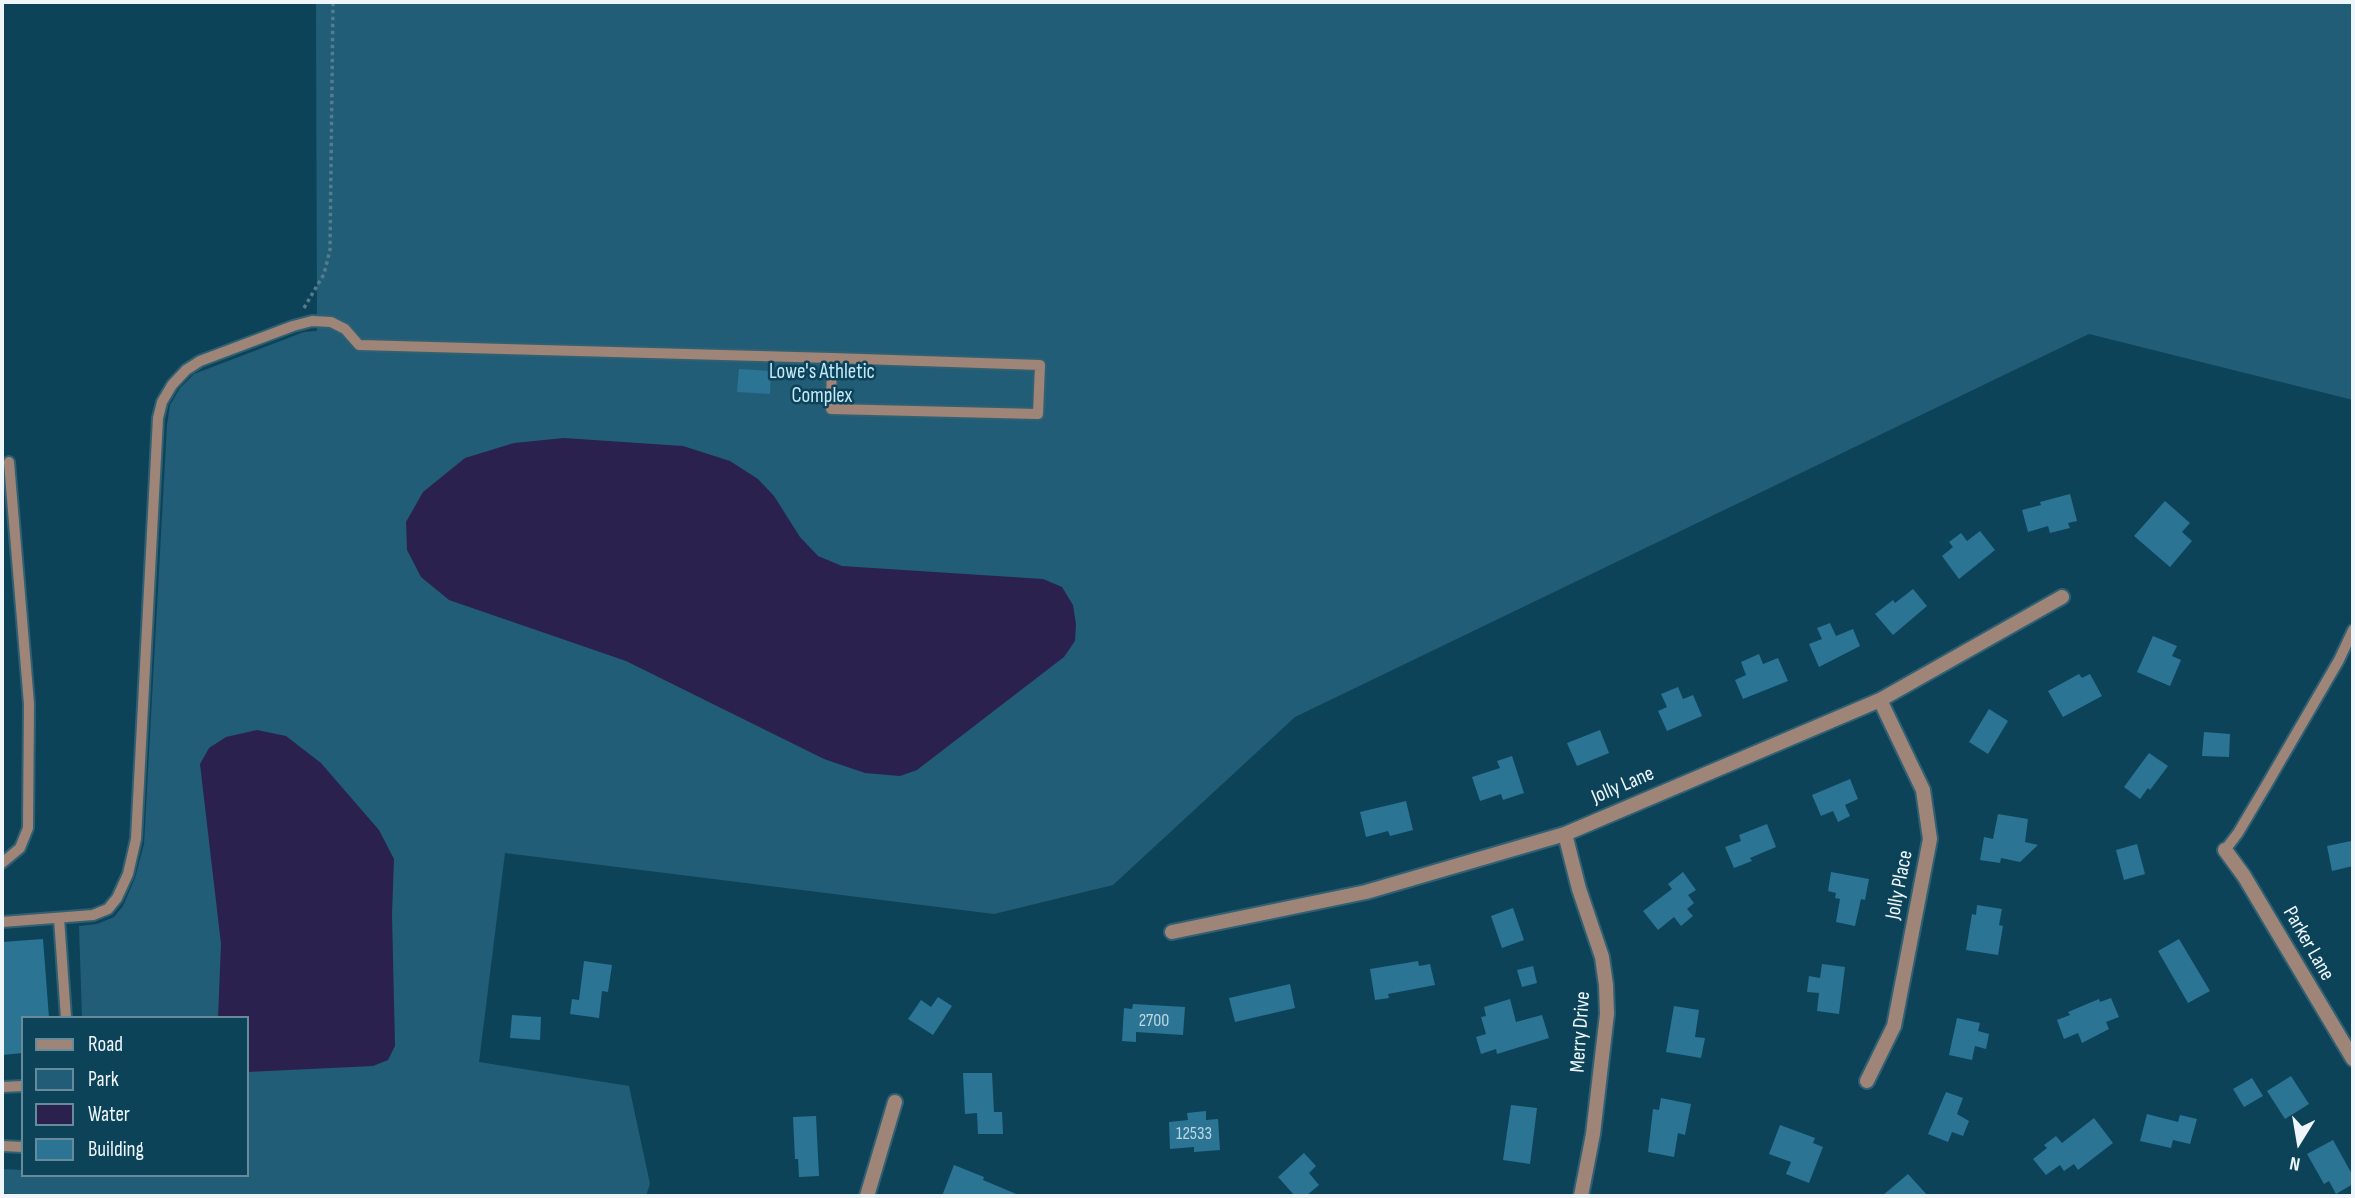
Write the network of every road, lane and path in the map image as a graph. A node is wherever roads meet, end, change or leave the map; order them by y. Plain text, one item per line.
1 (333, 2) edge
2 (293, 326) junction
3 (832, 358) junction
4 (9, 462) dead end
5 (2062, 597) dead end
6 (2353, 630) edge
7 (1880, 699) junction
8 (1565, 834) junction
9 (2225, 850) joint
10 (2, 863) edge
11 (59, 918) junction
12 (2, 922) edge
13 (1172, 932) dead end
14 (66, 1016) edge
15 (2353, 1059) edge
16 (1867, 1081) dead end
17 (21, 1086) edge
18 (2, 1087) edge
19 (895, 1102) dead end
20 (2, 1146) edge
21 (21, 1147) edge
22 (867, 1196) edge
23 (1581, 1196) edge

1 - 2 path
2 - 3 lane
2 - 11 lane
3 - 3 lane
4 - 10 lane
5 - 7 street, Jolly Lane
6 - 9 lane
7 - 8 street, Jolly Lane
7 - 16 street, Jolly Place
8 - 13 street, Jolly Lane
8 - 23 street, Merry Drive
9 - 15 street, Parker Lane
11 - 12 lane
11 - 14 lane
17 - 18 lane
19 - 22 street
20 - 21 lane

